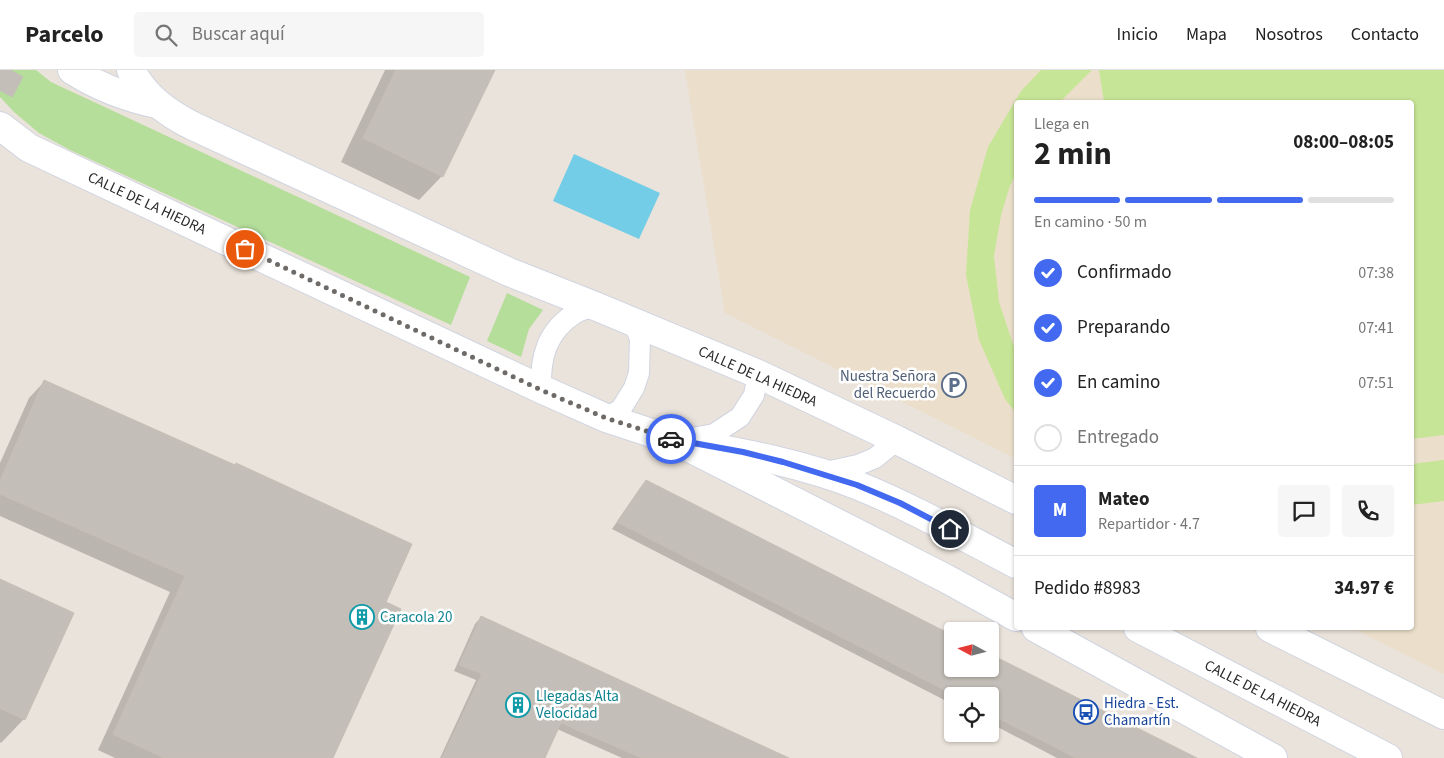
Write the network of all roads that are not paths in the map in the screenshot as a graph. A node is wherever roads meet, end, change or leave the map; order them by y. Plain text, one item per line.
1 (72, 70) edge
2 (132, 70) edge
3 (157, 104) junction
4 (0, 126) edge
5 (595, 306) junction
6 (632, 321) junction
7 (758, 374) junction
8 (541, 390) junction
9 (606, 418) junction
10 (897, 440) junction
11 (676, 441) junction
12 (819, 473) junction
13 (1014, 499) edge
14 (1014, 563) edge
15 (1014, 616) edge
16 (1040, 630) edge
17 (1142, 630) edge
18 (1274, 630) edge
19 (1444, 715) edge
20 (1273, 758) edge
21 (1388, 758) edge

1 - 3 main road, CALLE DE LA HIEDRA
2 - 3 main road, CALLE DE LA HIEDRA
3 - 5 main road, CALLE DE LA HIEDRA
4 - 8 main road, CALLE DE LA HIEDRA
5 - 6 main road, CALLE DE LA HIEDRA
5 - 8 lane
6 - 7 main road, CALLE DE LA HIEDRA
6 - 9 lane
7 - 10 main road, CALLE DE LA HIEDRA
7 - 11 lane
8 - 9 main road, CALLE DE LA HIEDRA
9 - 11 main road, CALLE DE LA HIEDRA
10 - 12 lane
10 - 13 main road, CALLE DE LA HIEDRA
11 - 12 main road, CALLE DE LA HIEDRA
11 - 15 main road, CALLE DE LA HIEDRA
12 - 14 main road, CALLE DE LA HIEDRA
16 - 20 main road
17 - 21 main road, CALLE DE LA HIEDRA
18 - 19 main road

